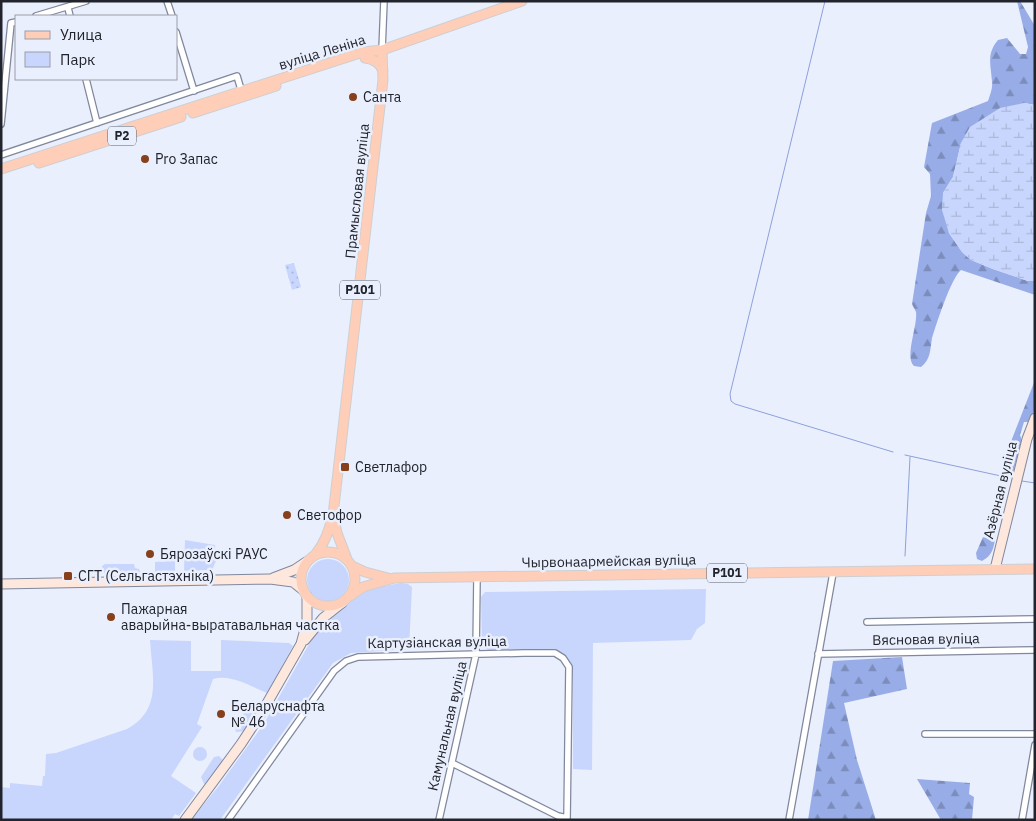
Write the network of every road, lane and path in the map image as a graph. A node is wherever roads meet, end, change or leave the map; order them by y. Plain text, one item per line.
1 (86, 1) edge
2 (167, 1) edge
3 (384, 1) edge
4 (522, 1) edge
5 (68, 8) junction
6 (40, 15) edge
7 (70, 15) edge
8 (172, 15) edge
9 (15, 22) edge
10 (178, 39) edge
11 (382, 50) junction
12 (365, 58) junction
13 (383, 71) junction
14 (86, 80) edge
15 (194, 91) junction
16 (242, 94) junction
17 (1, 124) edge
18 (97, 124) junction
19 (1, 155) edge
20 (1, 169) edge
21 (1, 175) edge
22 (1035, 418) edge
23 (333, 515) junction
24 (315, 555) junction
25 (306, 562) junction
26 (350, 563) junction
27 (1035, 569) edge
28 (995, 570) junction
29 (832, 573) junction
30 (477, 577) junction
31 (394, 578) junction
32 (270, 579) junction
33 (1, 584) edge
34 (305, 593) junction
35 (350, 596) junction
36 (342, 603) junction
37 (1035, 619) edge
38 (867, 622) dead end
39 (301, 644) junction
40 (1035, 650) edge
41 (476, 654) junction
42 (818, 654) junction
43 (925, 734) dead end
44 (1035, 734) edge
45 (1035, 745) edge
46 (452, 763) junction
47 (1032, 785) edge
48 (567, 819) edge
49 (185, 820) edge
50 (228, 820) edge
51 (439, 820) edge
52 (789, 820) edge
53 (1022, 820) edge

1 - 5 street
2 - 8 street
3 - 11 street
4 - 11 main road, Р2
5 - 6 street
5 - 7 street
9 - 17 street
10 - 15 street
11 - 12 main road, вуліца Леніна / Р2
11 - 13 main road, Прамысловая вуліца / Р101
11 - 16 main road, вуліца Леніна / Р2
12 - 13 main road
12 - 16 main road, вуліца Леніна / Р2
13 - 23 main road, Прамысловая вуліца / Р101
14 - 18 street
15 - 16 street
15 - 18 street
16 - 20 main road, вуліца Леніна / Р2
16 - 21 main road, вуліца Леніна / Р2
18 - 19 street
22 - 28 street, Азёрная вуліца
23 - 24 main road, Прамысловая вуліца / Р101
23 - 26 main road, Прамысловая вуліца / Р101
24 - 25 main road, Р101
24 - 26 main road, Р101
25 - 32 street
25 - 34 main road
26 - 31 main road, Чырвонаармейская вуліца / Р101
26 - 35 main road, Р101
27 - 28 main road, Чырвонаармейская вуліца / Р101
28 - 29 main road, Чырвонаармейская вуліца / Р101
29 - 30 main road, Чырвонаармейская вуліца / Р101
29 - 42 street
30 - 31 main road, Чырвонаармейская вуліца / Р101
30 - 41 street, Камунальная вуліца
31 - 35 main road, Чырвонаармейская вуліца / Р101
32 - 33 street
32 - 34 street
34 - 36 main road
34 - 39 street
35 - 36 main road, Р101
36 - 39 street
37 - 38 street
39 - 49 street
40 - 42 street, Вясновая вуліца
41 - 46 street, Камунальная вуліца
41 - 48 street, Картузіанская вуліца
41 - 50 street, Картузіанская вуліца
42 - 52 street
43 - 44 street
45 - 47 street
46 - 48 street
46 - 51 street, Камунальная вуліца
47 - 53 street

